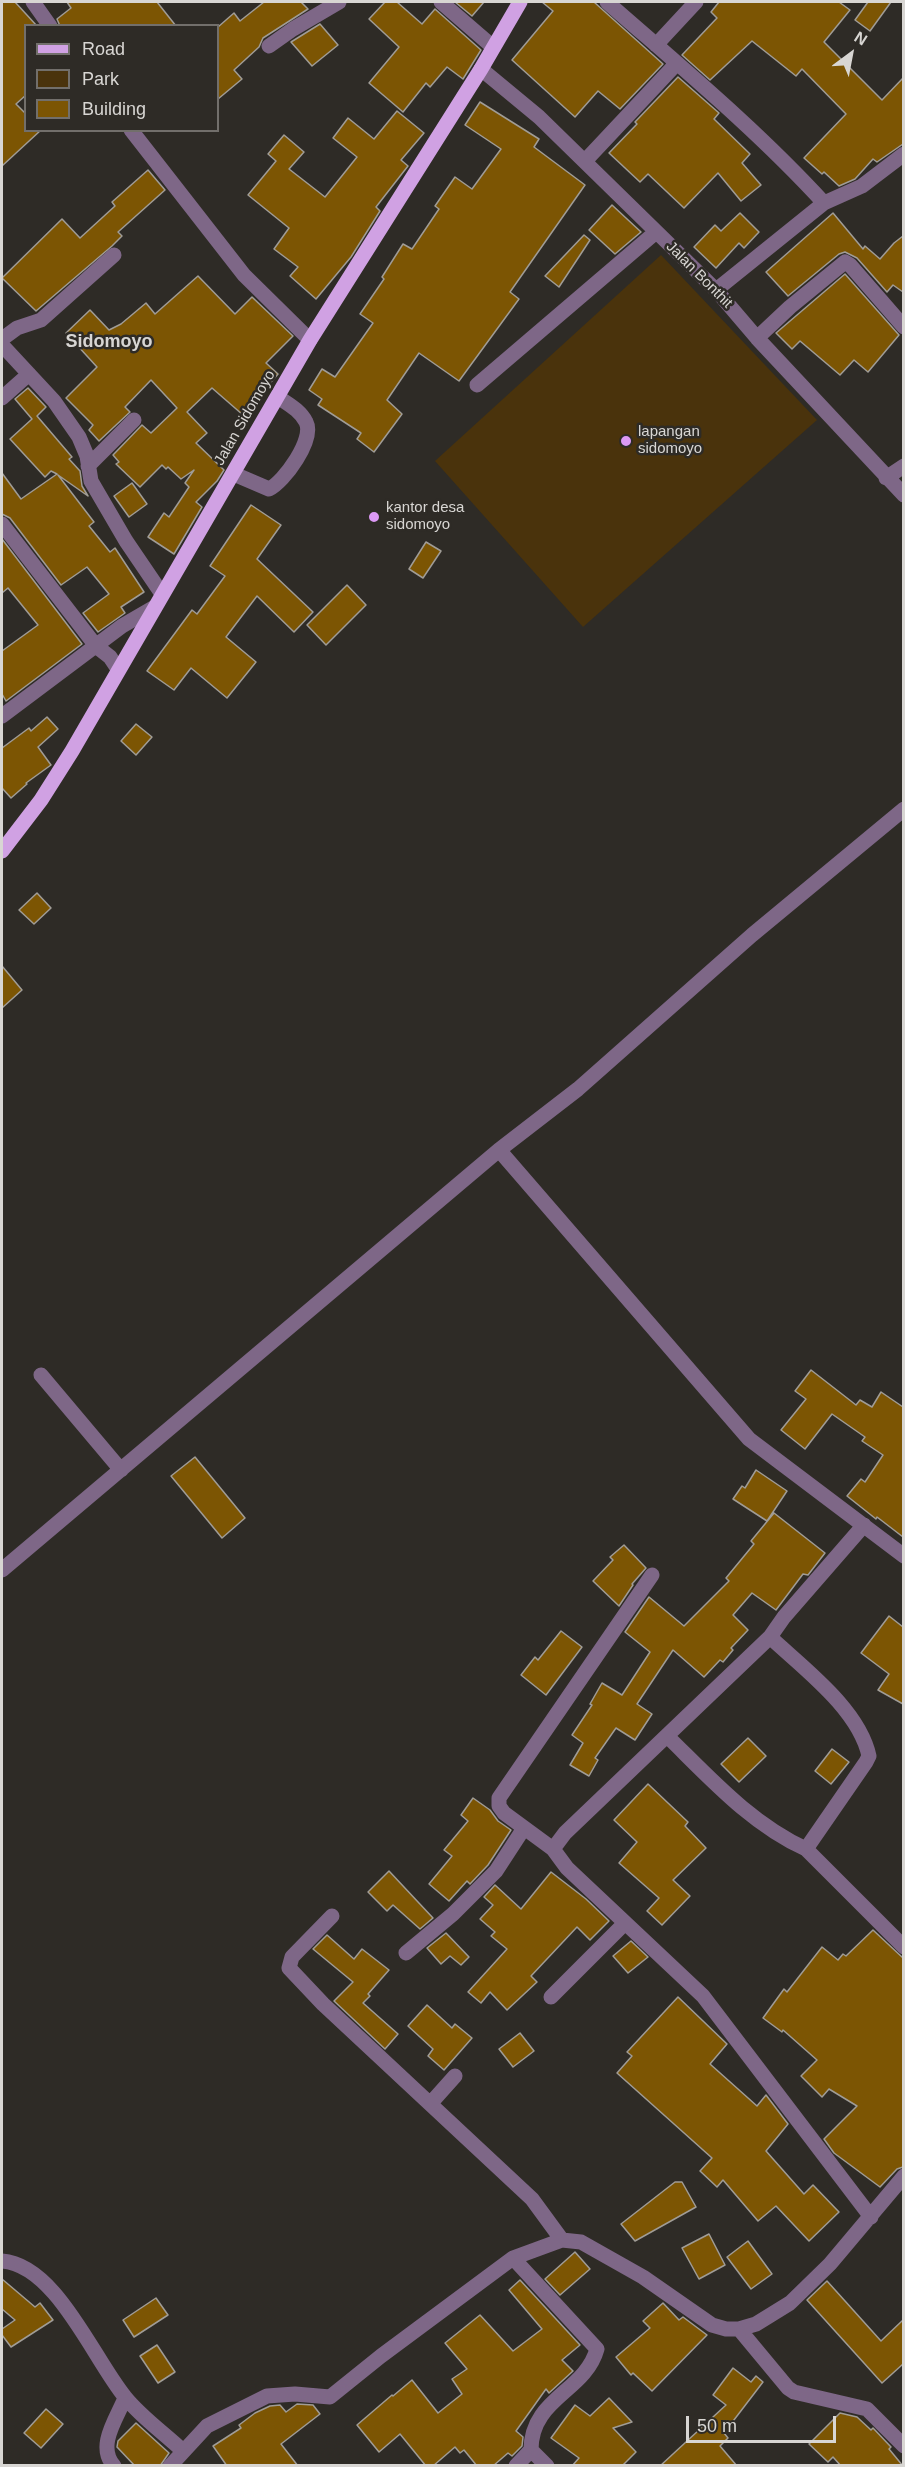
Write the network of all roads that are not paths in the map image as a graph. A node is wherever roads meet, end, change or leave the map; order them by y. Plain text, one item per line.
1 (33, 2) edge
2 (339, 2) edge
3 (441, 2) edge
4 (520, 2) edge
5 (607, 2) edge
6 (696, 2) edge
7 (49, 24) edge
8 (656, 45) junction
9 (269, 46) dead end
10 (493, 47) junction
11 (677, 63) junction
12 (481, 69) junction
13 (132, 132) edge
14 (903, 154) edge
15 (585, 160) junction
16 (824, 203) junction
17 (656, 232) junction
18 (114, 255) dead end
19 (716, 290) junction
20 (903, 327) edge
21 (757, 338) junction
22 (2, 339) edge
23 (310, 340) junction
24 (2, 345) edge
25 (29, 374) junction
26 (477, 385) dead end
27 (278, 397) junction
28 (2, 398) edge
29 (134, 420) dead end
30 (88, 466) junction
31 (903, 466) edge
32 (234, 474) junction
33 (886, 478) junction
34 (903, 495) edge
35 (2, 524) edge
36 (162, 594) junction
37 (153, 608) junction
38 (96, 646) junction
39 (118, 669) junction
40 (2, 716) edge
41 (903, 809) edge
42 (2, 851) edge
43 (499, 1150) junction
44 (41, 1375) dead end
45 (121, 1470) junction
46 (864, 1525) junction
47 (903, 1556) edge
48 (2, 1570) edge
49 (652, 1575) dead end
50 (770, 1637) junction
51 (667, 1736) junction
52 (524, 1827) junction
53 (554, 1849) junction
54 (806, 1849) junction
55 (332, 1917) dead end
56 (624, 1924) junction
57 (903, 1947) edge
58 (406, 1953) dead end
59 (551, 1997) dead end
60 (455, 2076) dead end
61 (430, 2104) junction
62 (903, 2176) edge
63 (871, 2217) junction
64 (562, 2240) junction
65 (513, 2258) junction
66 (2, 2260) edge
67 (739, 2329) junction
68 (125, 2398) junction
69 (903, 2446) edge
70 (531, 2450) junction
71 (183, 2451) junction
72 (114, 2466) edge
73 (170, 2466) edge
74 (516, 2466) edge
75 (547, 2466) edge

1 - 7 street
2 - 9 street
3 - 10 street
4 - 10 main road, Jalan Sidomoyo
5 - 8 street
6 - 8 street
8 - 11 street
10 - 12 main road, Jalan Sidomoyo
11 - 15 street
11 - 16 street
12 - 15 street, Jalan Bonthit
12 - 23 main road, Jalan Sidomoyo
13 - 23 street
14 - 16 street
15 - 17 street, Jalan Bonthit
16 - 19 street
17 - 19 street, Jalan Bonthit
17 - 26 street
18 - 22 street
19 - 21 street, Jalan Bonthit
20 - 21 street
21 - 33 street, Jalan Bonthit
23 - 27 main road, Jalan Sidomoyo
24 - 25 street
25 - 28 street
25 - 30 street
27 - 32 main road, Jalan Sidomoyo
27 - 32 street
29 - 30 street
30 - 36 street
31 - 33 street
32 - 36 main road, Jalan Sidomoyo
33 - 34 street, Jalan Bonthit
35 - 38 street
36 - 37 main road, Jalan Sidomoyo
37 - 38 street
37 - 39 main road, Jalan Sidomoyo
38 - 39 street
38 - 40 street
39 - 42 main road, Jalan Sidomoyo
41 - 43 street
43 - 45 street
43 - 46 street
44 - 45 street
45 - 48 street
46 - 47 street
46 - 50 street
49 - 52 street
50 - 51 street
50 - 54 street
51 - 53 street
51 - 54 street
52 - 53 street
52 - 58 street
53 - 56 street
54 - 57 street
55 - 61 street
56 - 59 street
56 - 63 street
60 - 61 street
61 - 64 street
62 - 63 street
63 - 67 street
64 - 65 street
64 - 67 street
65 - 70 street
65 - 71 street
66 - 68 street
67 - 69 street
68 - 71 street
68 - 72 street
70 - 74 street
70 - 75 street
71 - 73 street

